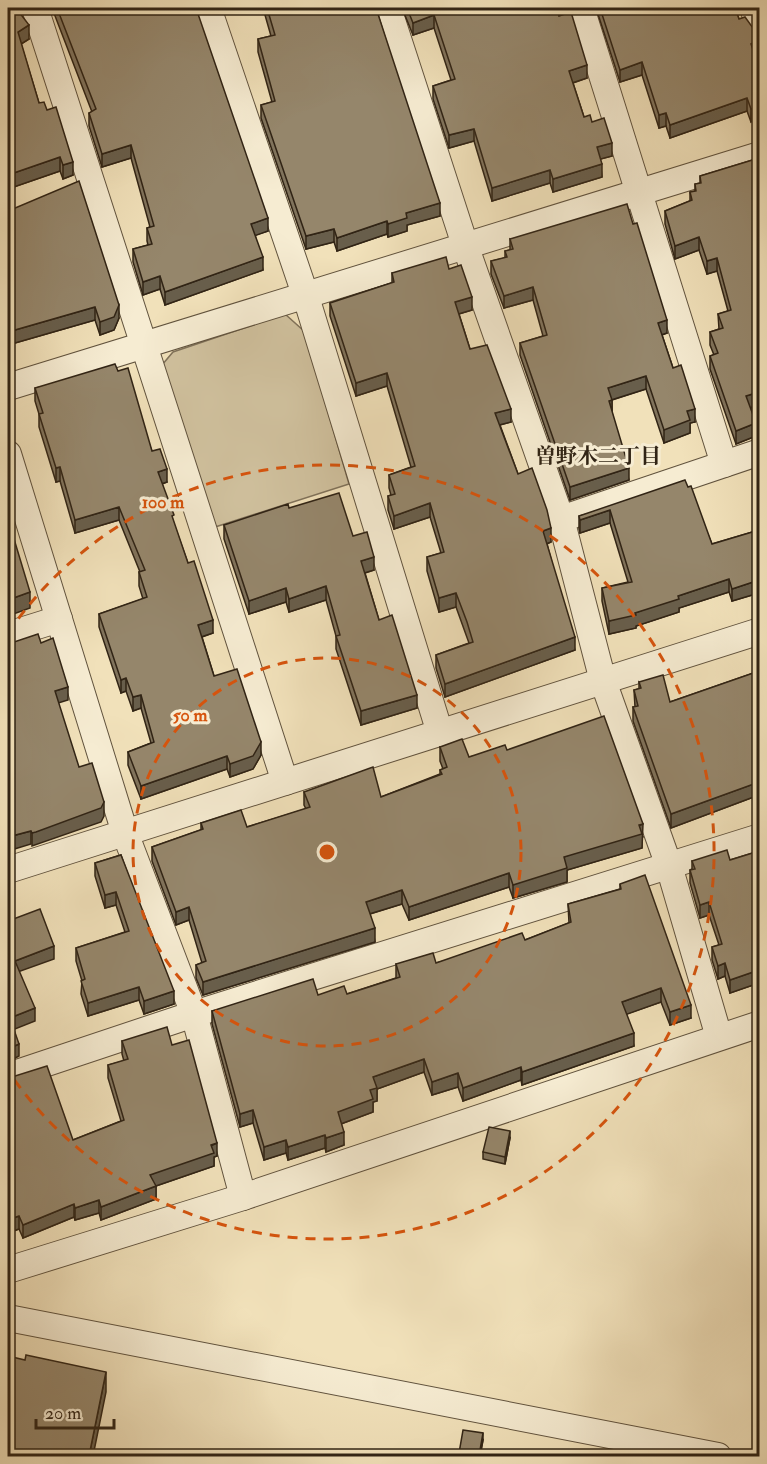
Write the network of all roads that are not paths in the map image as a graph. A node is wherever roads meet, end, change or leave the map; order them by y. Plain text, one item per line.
1 (35, 8) edge
2 (208, 8) edge
3 (388, 8) edge
4 (581, 8) edge
5 (753, 8) edge
6 (759, 28) edge
7 (759, 155) edge
8 (640, 191) junction
9 (465, 245) junction
10 (306, 297) junction
11 (143, 344) junction
12 (8, 387) edge
13 (759, 452) edge
14 (8, 454) edge
15 (724, 464) junction
16 (561, 519) junction
17 (59, 619) junction
18 (759, 631) edge
19 (8, 635) edge
20 (603, 681) junction
21 (440, 733) junction
22 (285, 782) junction
23 (125, 833) junction
24 (759, 837) edge
25 (669, 866) junction
26 (8, 870) edge
27 (194, 1014) junction
28 (759, 1024) edge
29 (719, 1037) junction
30 (8, 1076) edge
31 (243, 1197) junction
32 (8, 1270) edge
33 (8, 1318) edge
34 (718, 1456) edge

1 - 11 street
2 - 10 street
3 - 9 street
4 - 8 street
5 - 6 street
7 - 8 street
8 - 9 street
8 - 15 street
9 - 10 street
9 - 16 street
10 - 11 street
10 - 21 street
11 - 12 street
11 - 22 street
13 - 15 street
14 - 17 street
15 - 16 street
16 - 20 street
17 - 19 street
17 - 23 street
18 - 20 street
20 - 21 street
20 - 25 street
21 - 22 street
22 - 23 street
23 - 26 street
23 - 27 street
24 - 25 street
25 - 27 street
25 - 29 street
27 - 30 street
27 - 31 street
28 - 29 street
29 - 31 street
31 - 32 street
33 - 34 street

